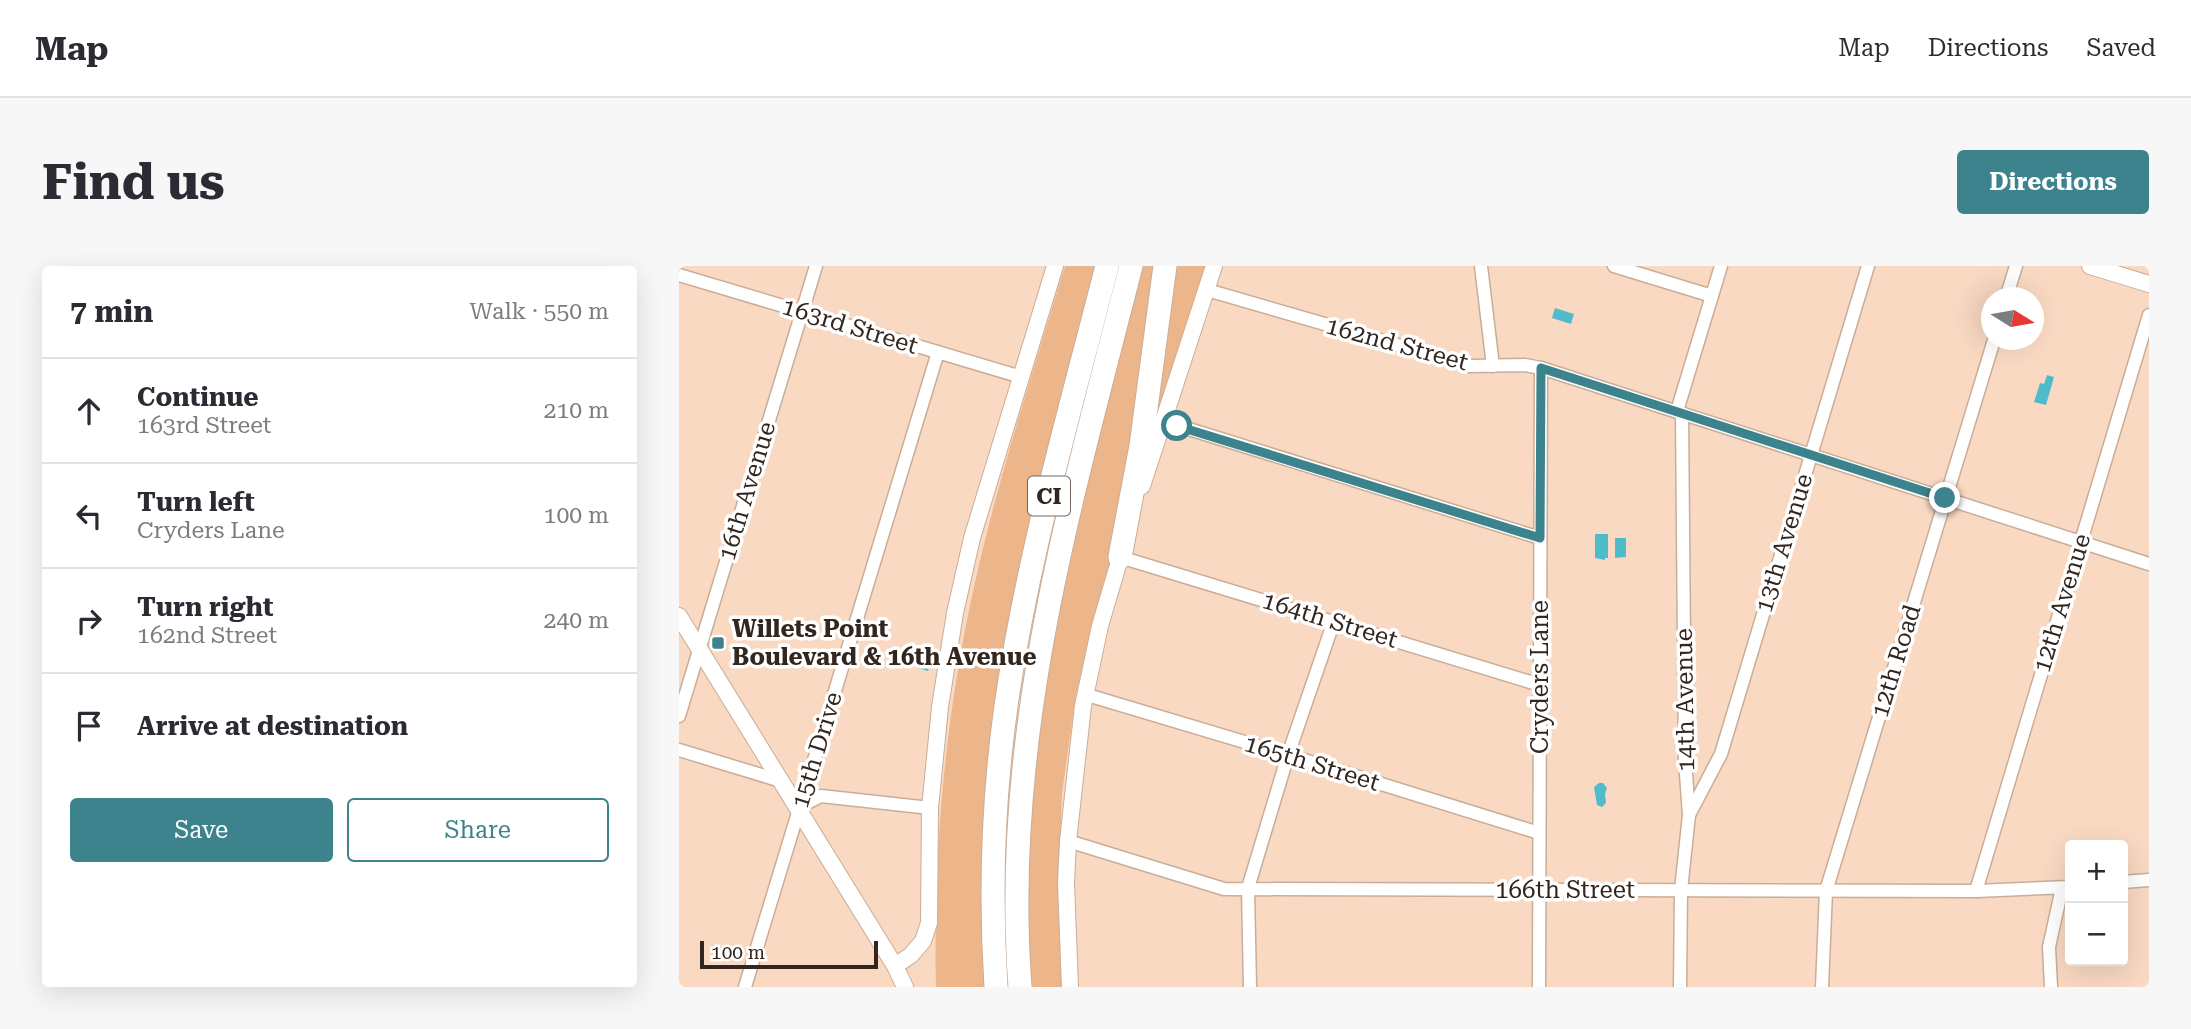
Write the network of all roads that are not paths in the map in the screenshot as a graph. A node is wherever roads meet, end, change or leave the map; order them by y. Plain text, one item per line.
1 (816, 266) edge
2 (1055, 266) edge
3 (1107, 266) edge
4 (1131, 266) edge
5 (1164, 266) edge
6 (1214, 266) edge
7 (1481, 266) edge
8 (1614, 266) edge
9 (1721, 266) edge
10 (1868, 266) edge
11 (2016, 266) edge
12 (2090, 266) edge
13 (679, 275) edge
14 (2149, 284) edge
15 (2009, 287) edge
16 (1207, 290) junction
17 (1713, 296) junction
18 (802, 312) junction
19 (2149, 315) edge
20 (1991, 350) edge
21 (938, 352) junction
22 (1493, 366) junction
23 (1541, 368) junction
24 (1021, 377) junction
25 (1679, 412) junction
26 (1164, 421) junction
27 (1810, 454) junction
28 (1945, 498) junction
29 (1540, 538) junction
30 (2080, 541) junction
31 (1120, 556) junction
32 (2149, 564) edge
33 (679, 616) edge
34 (1334, 621) junction
35 (699, 649) junction
36 (1540, 685) junction
37 (1084, 694) junction
38 (679, 716) edge
39 (679, 750) edge
40 (1288, 755) junction
41 (781, 781) junction
42 (799, 807) junction
43 (930, 808) junction
44 (1689, 815) junction
45 (1539, 833) junction
46 (1068, 841) junction
47 (2149, 880) edge
48 (2128, 882) edge
49 (2065, 887) edge
50 (1248, 888) junction
51 (1539, 890) junction
52 (1681, 890) junction
53 (1826, 891) junction
54 (1976, 891) junction
55 (2065, 891) edge
56 (895, 966) junction
57 (745, 987) edge
58 (905, 987) edge
59 (996, 987) edge
60 (1020, 987) edge
61 (1071, 987) edge
62 (1250, 987) edge
63 (1539, 987) edge
64 (1680, 987) edge
65 (1822, 987) edge
66 (2051, 987) edge

1 - 18 street, 16th Avenue
2 - 24 street
3 - 59 highway, CI
4 - 60 highway, CI
5 - 31 highway
6 - 16 street
7 - 22 street
8 - 17 street
9 - 17 street, 14th Avenue
10 - 27 street, 13th Avenue
11 - 15 street
12 - 14 street
13 - 18 street, 163rd Street
16 - 22 street, 162nd Street
16 - 26 street
17 - 25 street, 14th Avenue
18 - 21 street, 163rd Street
18 - 35 street, 16th Avenue
19 - 30 street, 12th Avenue
20 - 28 street, 12th Road
21 - 24 street, 163rd Street
21 - 42 street, 15th Drive
22 - 23 street, 162nd Street
23 - 25 street, 162nd Street
23 - 29 street, Cryders Lane
24 - 43 street
25 - 27 street, 162nd Street
25 - 44 street, 14th Avenue
26 - 29 street
26 - 31 street
27 - 28 street, 162nd Street
27 - 44 street, 13th Avenue
28 - 30 street, 162nd Street
28 - 53 street, 12th Road
29 - 36 street, Cryders Lane
30 - 32 street, 162nd Street
30 - 54 street, 12th Avenue
31 - 34 street, 164th Street
31 - 37 street
33 - 35 street
34 - 36 street, 164th Street
34 - 40 street
35 - 38 street, 16th Avenue
35 - 41 street
36 - 45 street, Cryders Lane
37 - 40 street, 165th Street
37 - 46 street
39 - 41 street
40 - 45 street, 165th Street
40 - 50 street
41 - 42 street
42 - 43 street
42 - 56 street
42 - 57 street, 15th Drive
43 - 56 street
44 - 52 street, 14th Avenue
45 - 51 street, Cryders Lane
46 - 50 street, 166th Street
46 - 61 street
47 - 48 street
49 - 54 street, 166th Street
50 - 51 street, 166th Street
50 - 62 street
51 - 52 street, 166th Street
51 - 63 street, Cryders Lane
52 - 53 street, 166th Street
52 - 64 street, 14th Avenue
53 - 54 street, 166th Street
53 - 65 street, 12th Road
55 - 66 street
56 - 58 street

